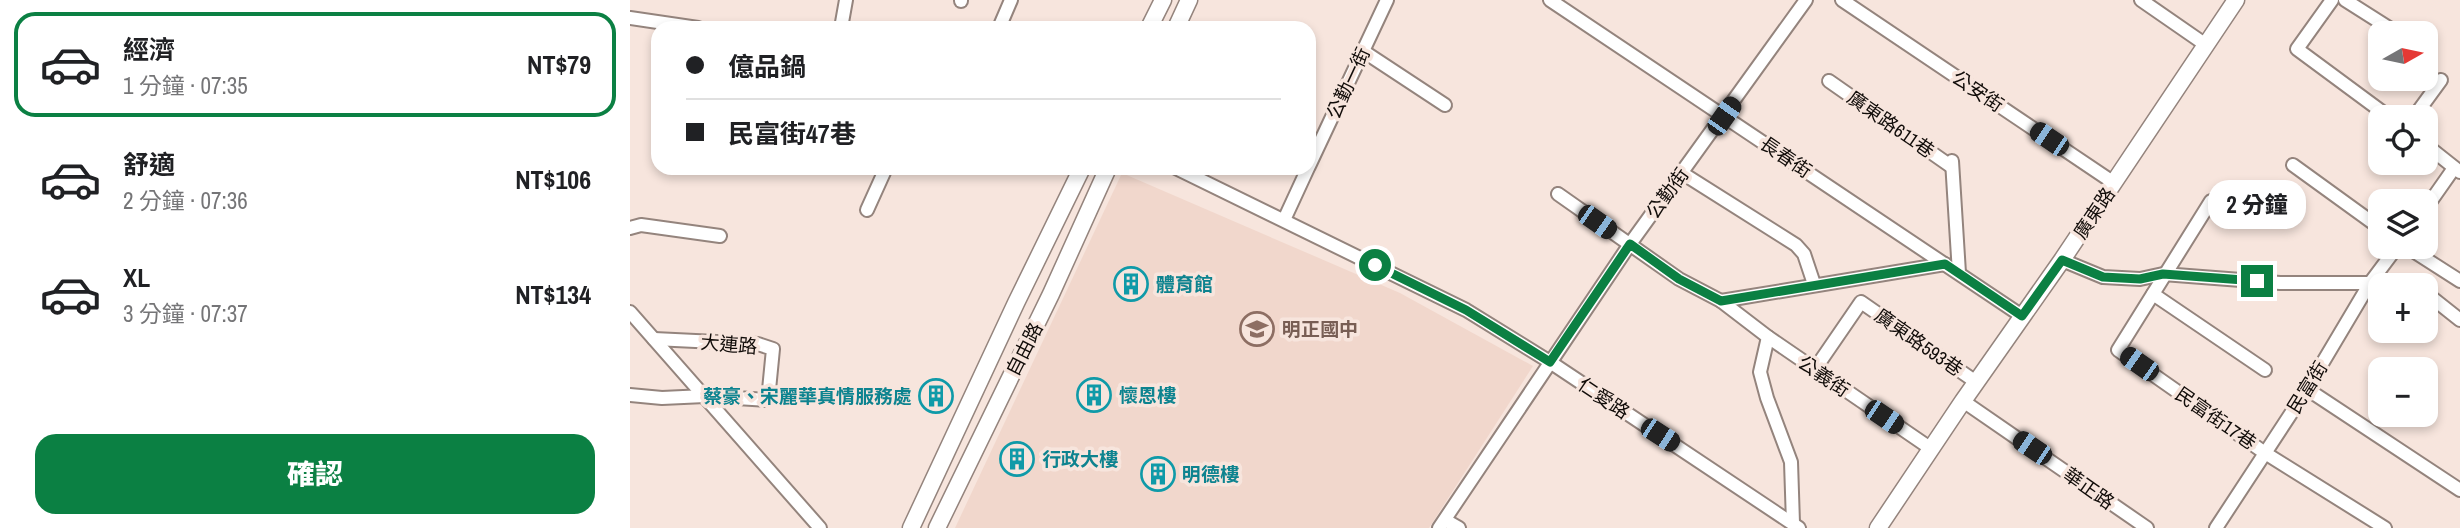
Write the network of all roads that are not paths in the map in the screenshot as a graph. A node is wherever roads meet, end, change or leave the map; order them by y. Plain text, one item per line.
1 (846, 0) edge
2 (1011, 0) edge
3 (1163, 0) edge
4 (1189, 0) edge
5 (1387, 0) edge
6 (1550, 0) edge
7 (1806, 0) edge
8 (1842, 0) edge
9 (2141, 0) edge
10 (2236, 0) edge
11 (2332, 0) edge
12 (2345, 0) edge
13 (630, 18) edge
14 (651, 21) edge
15 (842, 21) edge
16 (1002, 21) edge
17 (1152, 21) edge
18 (1179, 21) edge
19 (2378, 21) edge
20 (2206, 45) junction
21 (1363, 51) junction
22 (2441, 80) dead end
23 (1829, 81) dead end
24 (1445, 105) dead end
25 (2373, 105) edge
26 (2423, 105) edge
27 (1724, 116) junction
28 (1316, 152) edge
29 (2438, 155) edge
30 (2293, 165) dead end
31 (2457, 170) edge
32 (1682, 173) junction
33 (883, 175) edge
34 (1079, 175) edge
35 (1105, 175) edge
36 (1191, 175) edge
37 (1305, 175) edge
38 (2114, 183) junction
39 (2438, 193) edge
40 (1558, 194) dead end
41 (2211, 201) dead end
42 (867, 210) dead end
43 (2368, 219) edge
44 (1284, 220) junction
45 (630, 228) edge
46 (719, 236) dead end
47 (1630, 244) junction
48 (2426, 259) edge
49 (2062, 260) junction
50 (1945, 264) junction
51 (1959, 273) junction
52 (2163, 274) junction
53 (2460, 281) edge
54 (2368, 283) edge
55 (1814, 285) junction
56 (2368, 286) edge
57 (2153, 294) junction
58 (1721, 301) junction
59 (2438, 303) edge
60 (630, 312) edge
61 (2022, 316) junction
62 (2460, 320) edge
63 (1768, 337) junction
64 (654, 339) junction
65 (1550, 362) junction
66 (1815, 369) junction
67 (2265, 370) dead end
68 (1976, 382) junction
69 (2307, 389) junction
70 (630, 395) edge
71 (705, 396) junction
72 (1963, 401) junction
73 (1930, 449) junction
74 (2265, 453) junction
75 (2460, 490) edge
76 (1442, 524) edge
77 (1796, 526) edge
78 (820, 528) edge
79 (912, 528) edge
80 (937, 528) edge
81 (1459, 528) edge
82 (1878, 528) edge
83 (2147, 528) edge
84 (2217, 528) edge
85 (2385, 528) edge

1 - 15 street
2 - 16 street
3 - 17 street
4 - 18 street
5 - 21 street, 公勤一街
6 - 27 street, 長春街
7 - 27 street, 公勤街
8 - 38 street, 公安街
9 - 20 street
10 - 20 street, 廣東路
11 - 25 street
12 - 19 street
13 - 14 street
20 - 38 street, 廣東路
21 - 24 street
21 - 28 street, 公勤一街
22 - 26 street
23 - 51 street, 廣東路611巷
27 - 32 street, 公勤街
27 - 50 street, 長春街
29 - 31 street
30 - 43 street
31 - 39 street
32 - 47 street, 公勤街
32 - 55 street
33 - 42 street
34 - 79 street, 自由路
35 - 80 street, 自由路
36 - 44 street, 仁愛路
37 - 44 street, 公勤一街
38 - 49 street, 廣東路
40 - 47 street, 公義街
41 - 52 street, 民富街17巷
44 - 65 street, 仁愛路
45 - 46 street
47 - 58 street, 公義街
47 - 65 street, 公勤街
48 - 53 street
49 - 52 street
49 - 61 street, 廣東路
50 - 51 street, 長春街
50 - 55 street
51 - 61 street, 長春街
52 - 54 street
52 - 57 street, 民富街17巷
55 - 58 street
56 - 69 street, 民富街
57 - 67 street
57 - 74 street, 民富街17巷
58 - 63 street, 公義街
59 - 62 street
60 - 64 street, 大連路
61 - 68 street, 廣東路
63 - 66 street, 公義街
63 - 77 street
64 - 71 street, 大連路
64 - 71 street, 大連路
65 - 76 street, 公勤街
65 - 77 street, 仁愛路
66 - 68 street, 廣東路593巷
66 - 73 street, 公義街
68 - 72 street, 廣東路
69 - 74 street, 民富街
69 - 75 street
70 - 71 street
71 - 78 street, 大連路
72 - 73 street, 廣東路
72 - 83 street, 華正路
73 - 82 street, 廣東路
74 - 84 street, 民富街
74 - 85 street
76 - 81 street

